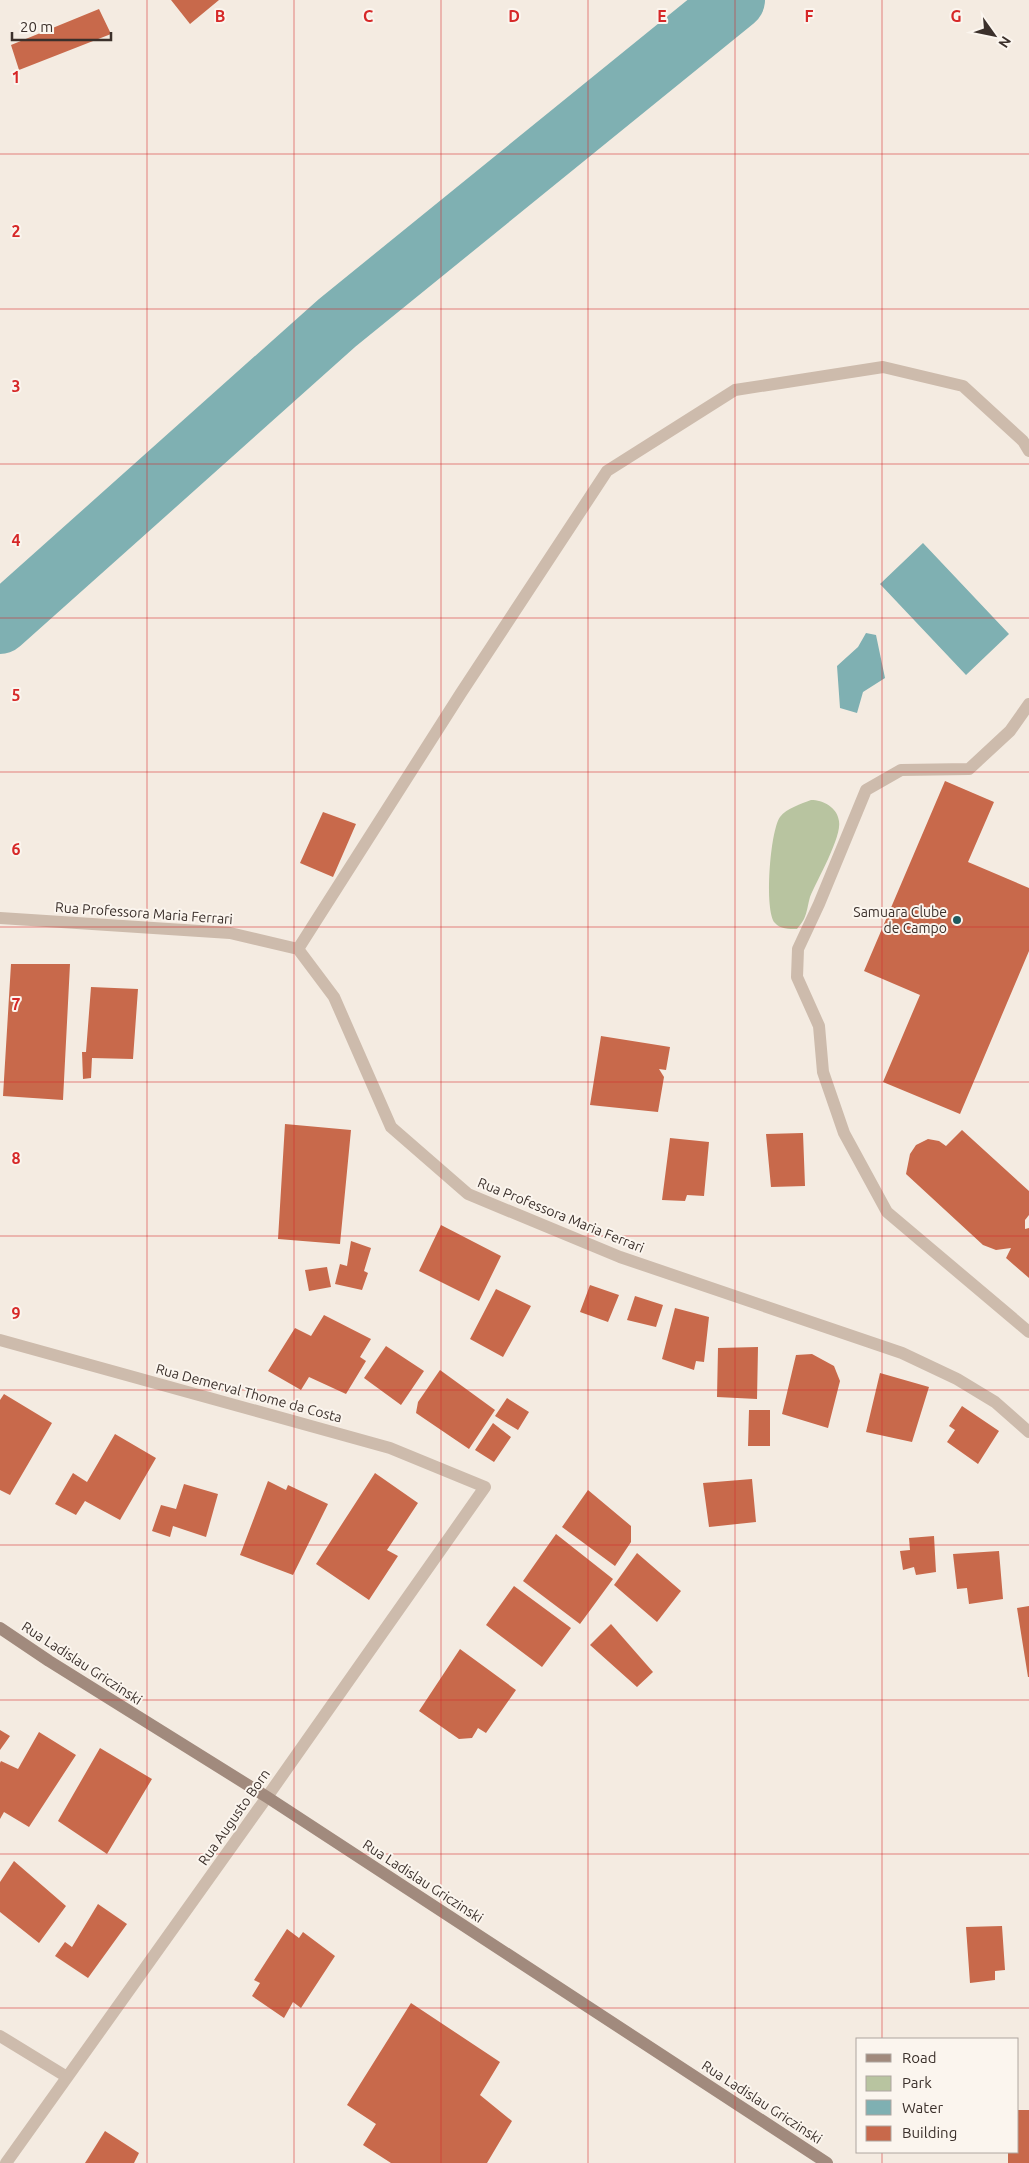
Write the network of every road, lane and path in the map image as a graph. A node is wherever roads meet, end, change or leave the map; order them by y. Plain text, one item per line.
1 (1029, 452) edge
2 (1029, 704) edge
3 (0, 918) edge
4 (298, 949) junction
5 (1029, 1332) edge
6 (0, 1340) edge
7 (1029, 1432) edge
8 (485, 1487) joint
9 (0, 1628) edge
10 (267, 1797) junction
11 (0, 2036) edge
12 (67, 2077) junction
13 (6, 2163) edge
14 (828, 2163) edge

1 - 4 street
2 - 5 street
3 - 4 street, Rua Professora Maria Ferrari
4 - 7 street, Rua Professora Maria Ferrari
6 - 8 street, Rua Demerval Thome da Costa
8 - 10 street, Rua Augusto Born
9 - 10 main road, Rua Ladislau Griczinski
10 - 12 street, Rua Augusto Born
10 - 14 main road, Rua Ladislau Griczinski
11 - 12 street
12 - 13 street, Rua Augusto Born

